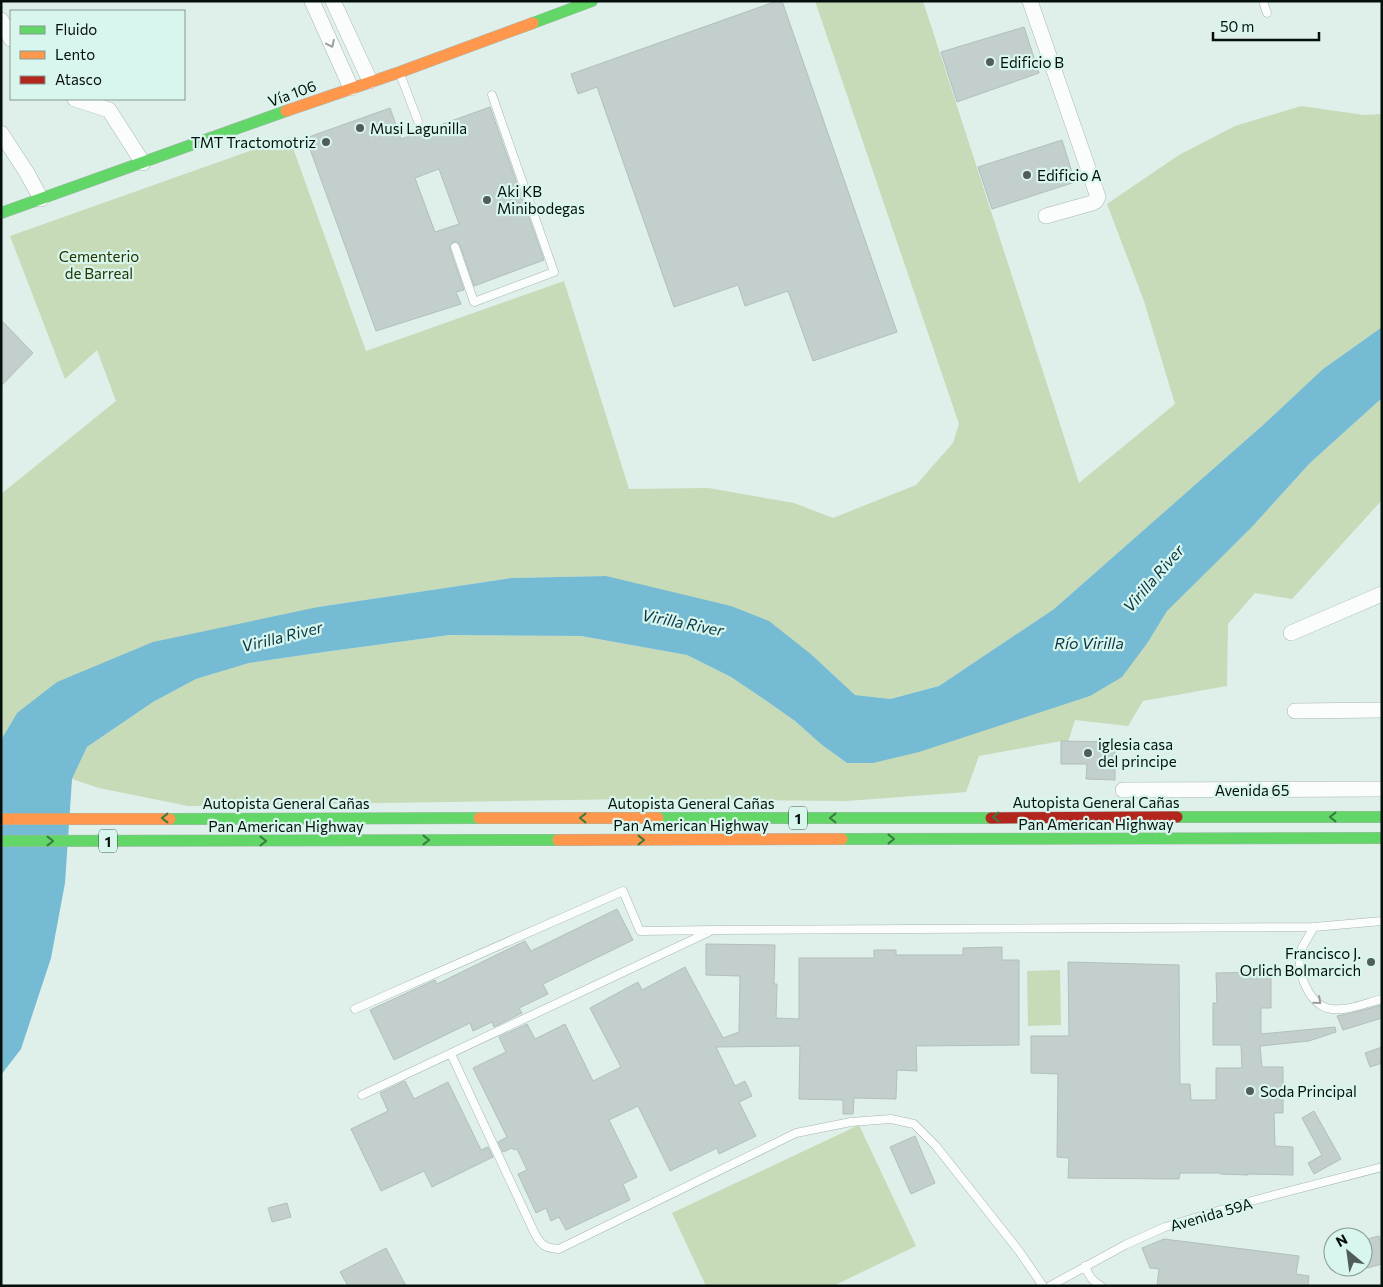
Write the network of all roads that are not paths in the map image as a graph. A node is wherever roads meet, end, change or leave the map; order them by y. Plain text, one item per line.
1 (312, 1) edge
2 (332, 1) edge
3 (592, 1) edge
4 (1030, 1) edge
5 (1263, 1) edge
6 (1267, 13) dead end
7 (1, 20) edge
8 (10, 37) edge
9 (400, 72) junction
10 (370, 81) junction
11 (351, 88) junction
12 (492, 95) dead end
13 (78, 100) edge
14 (418, 121) dead end
15 (1, 133) edge
16 (143, 163) junction
17 (41, 199) junction
18 (1, 213) edge
19 (1046, 216) dead end
20 (455, 247) dead end
21 (1382, 594) edge
22 (1291, 634) dead end
23 (1382, 710) edge
24 (1295, 711) dead end
25 (1382, 789) edge
26 (1123, 790) dead end
27 (1382, 817) edge
28 (1, 819) edge
29 (1382, 838) edge
30 (1, 841) edge
31 (1382, 921) edge
32 (1314, 927) junction
33 (716, 930) junction
34 (1382, 999) edge
35 (355, 1009) dead end
36 (451, 1054) junction
37 (362, 1095) dead end
38 (1382, 1167) edge
39 (1085, 1266) junction
40 (1043, 1286) edge
41 (1050, 1286) edge
42 (1101, 1286) edge

1 -> 11 street
2 - 10 street
3 - 9 main road, Vía 106
4 - 19 street
5 - 6 lane
7 - 8 street
9 - 10 main road, Vía 106
9 - 14 lane
10 - 11 main road, Vía 106
11 - 16 main road, Vía 106
12 - 20 lane
13 - 16 street
15 - 17 street
16 - 17 main road, Vía 106
17 - 18 main road, Vía 106
21 - 22 street
23 - 24 street
25 - 26 street, Avenida 65
27 -> 28 main road, Autopista General Cañas / 1
30 -> 29 main road, Pan American Highway / 1
31 - 32 lane
32 - 33 lane
32 -> 34 lane
33 - 35 lane
33 - 36 lane
36 - 37 lane
36 - 40 lane
38 - 39 lane, Avenida 59A
39 - 41 lane, Avenida 59A
39 - 42 lane

